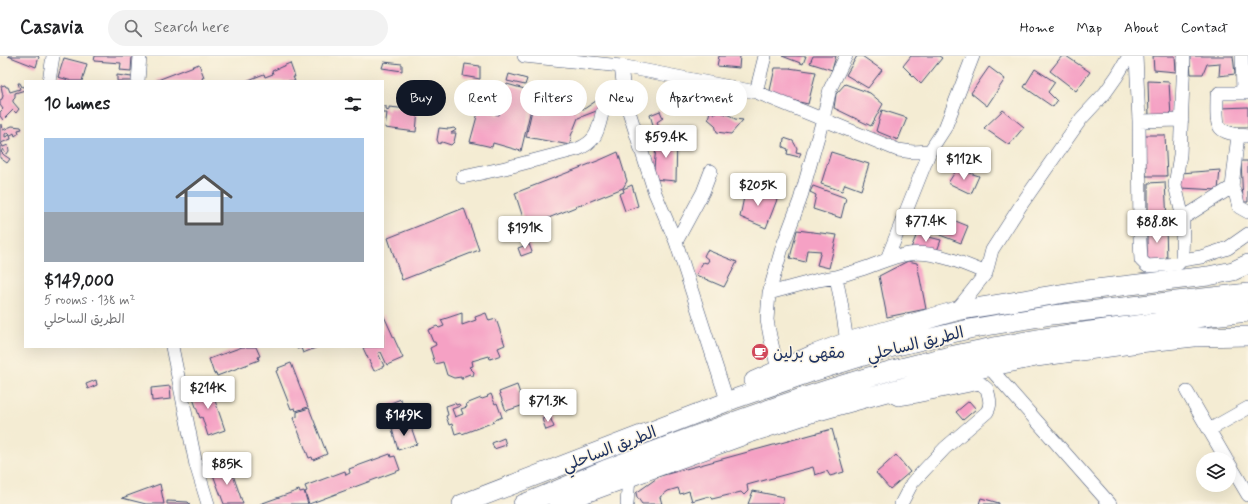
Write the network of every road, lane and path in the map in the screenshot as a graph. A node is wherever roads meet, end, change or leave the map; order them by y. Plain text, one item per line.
1 (53, 56) edge
2 (140, 56) edge
3 (524, 56) edge
4 (765, 56) edge
5 (846, 56) edge
6 (973, 56) edge
7 (1129, 56) edge
8 (1136, 56) edge
9 (1184, 56) edge
10 (1242, 56) edge
11 (585, 59) edge
12 (621, 66) junction
13 (49, 80) edge
14 (138, 80) edge
15 (623, 80) edge
16 (756, 92) junction
17 (1245, 93) edge
18 (602, 116) edge
19 (630, 116) edge
20 (823, 120) junction
21 (1182, 120) junction
22 (1139, 121) junction
23 (1243, 136) edge
24 (930, 150) junction
25 (711, 171) dead end
26 (463, 177) dead end
27 (1232, 187) junction
28 (1248, 212) edge
29 (1182, 218) junction
30 (1248, 234) edge
31 (676, 242) junction
32 (887, 259) junction
33 (1182, 260) junction
34 (1248, 264) edge
35 (986, 273) junction
36 (836, 277) junction
37 (769, 293) junction
38 (1248, 293) edge
39 (956, 311) junction
40 (1248, 312) edge
41 (1137, 315) junction
42 (1248, 336) edge
43 (847, 342) junction
44 (172, 348) edge
45 (988, 366) junction
46 (778, 370) junction
47 (884, 392) junction
48 (1187, 392) dead end
49 (725, 394) junction
50 (1248, 408) edge
51 (701, 412) junction
52 (1209, 430) junction
53 (1222, 452) edge
54 (1236, 474) edge
55 (629, 477) junction
56 (1246, 489) edge
57 (584, 500) edge
58 (529, 502) edge
59 (208, 504) edge
60 (462, 504) edge
61 (627, 504) edge
62 (901, 504) edge
63 (1110, 504) edge

1 - 13 street
2 - 14 street
3 - 11 street
4 - 16 street
5 - 20 street
6 - 24 street
7 - 35 street
8 - 22 street
9 - 21 street
10 - 17 street
11 - 12 street
12 - 15 street
12 - 16 street
16 - 20 street
17 - 23 street
18 - 26 street
19 - 31 street
20 - 24 street
20 - 37 street
21 - 22 street
21 - 29 street
22 - 33 street
23 - 27 street
24 - 32 street
25 - 31 street
27 - 28 street
27 - 29 street
29 - 33 street
30 - 33 street
31 - 49 street
32 - 35 street
32 - 36 street
34 - 39 highway
35 - 39 street
36 - 37 street
36 - 43 street
37 - 46 street
38 - 41 highway, الطريق الساحلي
39 - 43 highway
40 - 41 highway, الطريق الساحلي
41 - 51 highway, الطريق الساحلي
41 - 58 highway, الطريق الساحلي
42 - 45 highway
43 - 46 highway
44 - 59 street
45 - 47 highway
45 - 63 street
46 - 49 highway
47 - 55 highway
47 - 62 street
48 - 52 street
49 - 51 highway
50 - 52 street
51 - 60 highway, الطريق الساحلي
52 - 53 street
54 - 56 street
55 - 57 highway
55 - 61 street
57 - 58 highway

